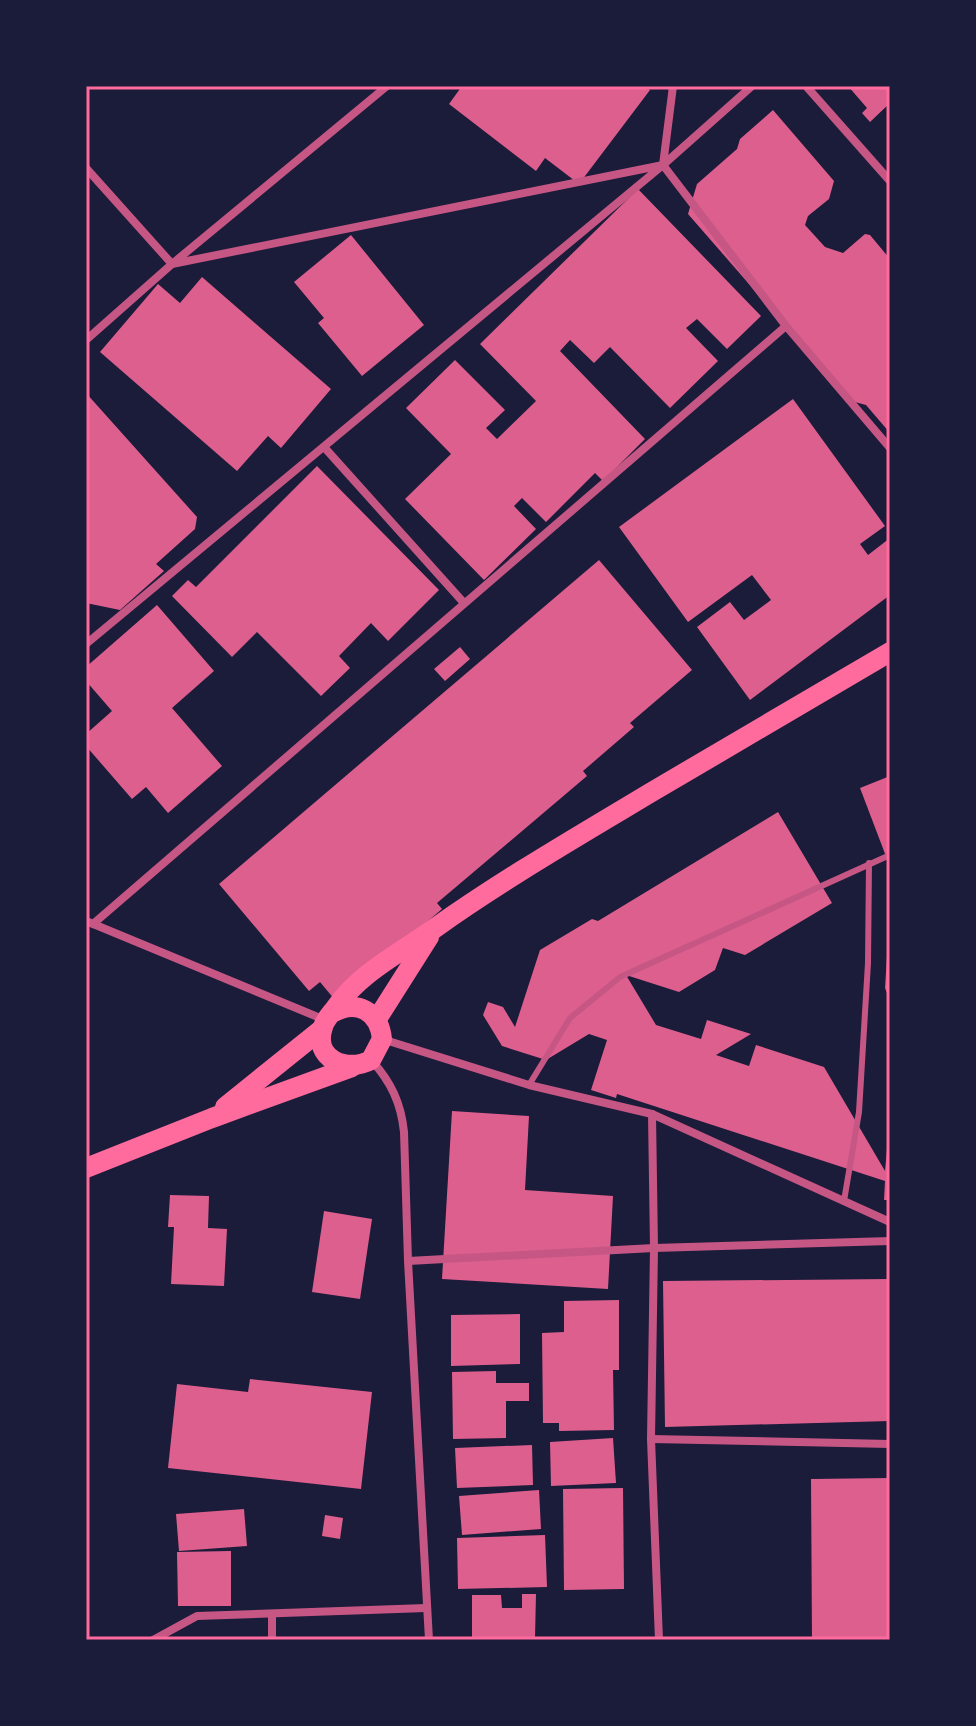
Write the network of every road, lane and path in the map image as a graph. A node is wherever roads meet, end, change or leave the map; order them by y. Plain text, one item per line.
1 (387, 86) edge
2 (673, 86) edge
3 (752, 86) edge
4 (806, 86) edge
5 (663, 165) junction
6 (86, 168) edge
7 (890, 181) edge
8 (172, 264) junction
9 (786, 326) junction
10 (86, 340) edge
11 (324, 447) junction
12 (890, 448) edge
13 (464, 603) junction
14 (86, 644) edge
15 (890, 652) edge
16 (890, 855) edge
17 (869, 863) junction
18 (89, 922) edge
19 (433, 930) junction
20 (327, 1021) junction
21 (380, 1029) junction
22 (362, 1064) junction
23 (529, 1085) junction
24 (652, 1114) junction
25 (212, 1118) junction
26 (86, 1168) edge
27 (844, 1201) junction
28 (890, 1222) edge
29 (890, 1241) edge
30 (654, 1248) junction
31 (408, 1261) junction
32 (651, 1439) junction
33 (890, 1444) edge
34 (426, 1608) junction
35 (272, 1615) junction
36 (153, 1640) edge
37 (272, 1640) edge
38 (429, 1640) edge
39 (659, 1640) edge

1 - 8 street
2 - 5 street
3 - 5 street
4 - 7 street
5 - 8 street
5 - 9 street
5 - 11 street
6 - 8 street
8 - 10 street
9 - 12 street
9 - 13 street
11 - 13 street
11 - 14 street
13 - 18 street
15 - 19 main road
16 - 17 lane
17 - 23 lane
17 - 27 lane
18 - 20 street
19 - 20 main road
19 - 21 main road
20 - 21 main road
20 - 22 main road
20 - 25 main road
21 - 22 main road
21 - 23 street
22 - 25 main road
22 - 31 street
23 - 24 street
24 - 27 street
24 - 30 street
25 - 26 main road
27 - 28 street
29 - 30 street
30 - 31 street
30 - 32 street
31 - 34 street
32 - 33 street
32 - 39 street
34 - 35 street
34 - 38 street
35 - 36 street
35 - 37 street

